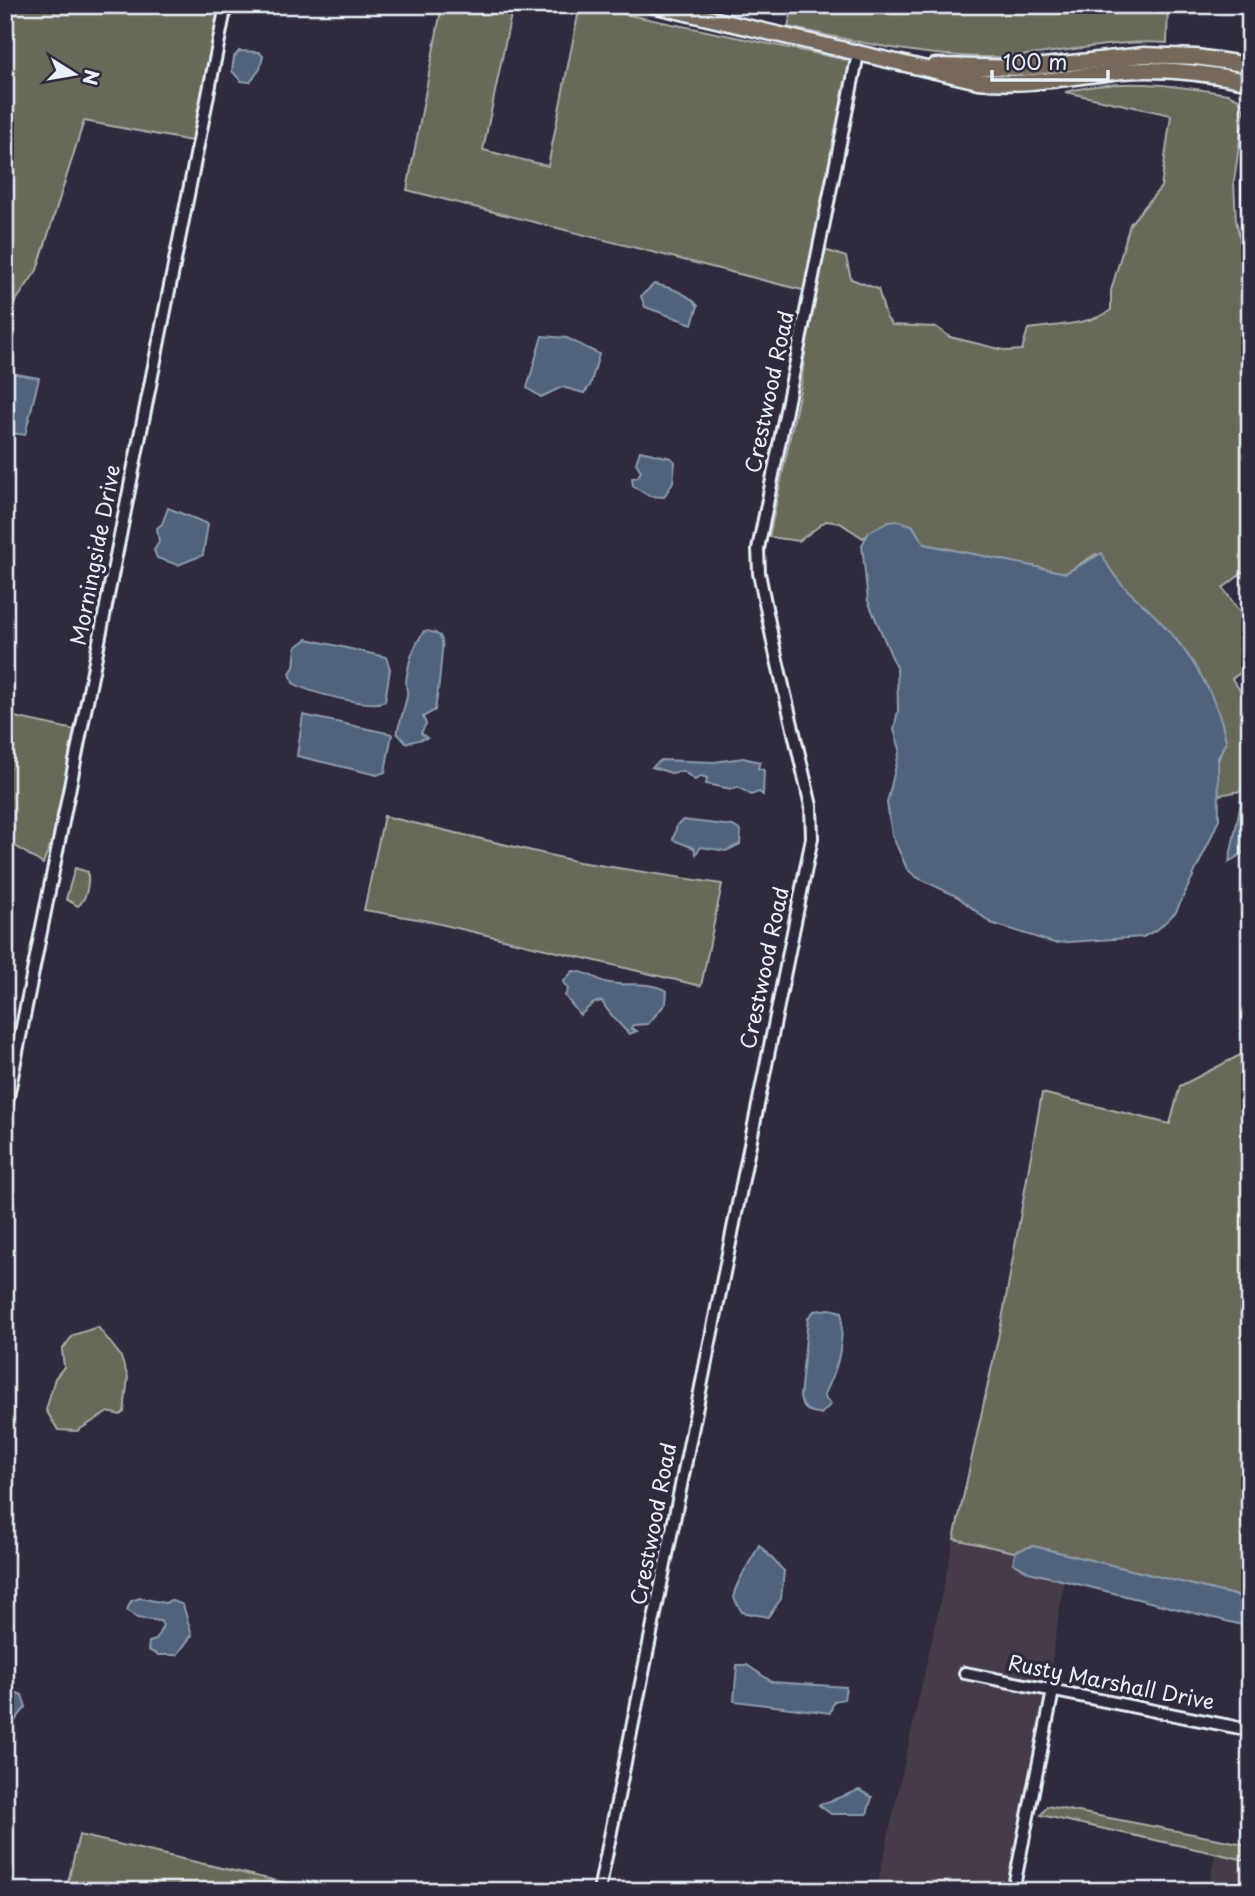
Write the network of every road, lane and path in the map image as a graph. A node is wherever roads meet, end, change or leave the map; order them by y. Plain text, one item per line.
1 (226, 5) edge
2 (652, 5) edge
3 (858, 54) junction
4 (898, 63) junction
5 (1250, 65) edge
6 (1107, 73) junction
7 (1250, 82) edge
8 (1250, 93) edge
9 (1250, 157) edge
10 (1250, 219) edge
11 (5, 1112) edge
12 (965, 1673) dead end
13 (1053, 1691) junction
14 (1250, 1730) edge
15 (599, 1891) edge
16 (1013, 1891) edge

1 - 11 street, Morningside Drive
2 - 3 main road
3 - 4 main road
3 - 15 street, Crestwood Road
4 - 5 main road
4 - 6 main road
6 - 7 main road
6 - 8 main road
9 - 10 main road
12 - 13 street, Rusty Marshall Drive
13 - 14 street, Rusty Marshall Drive
13 - 16 street

